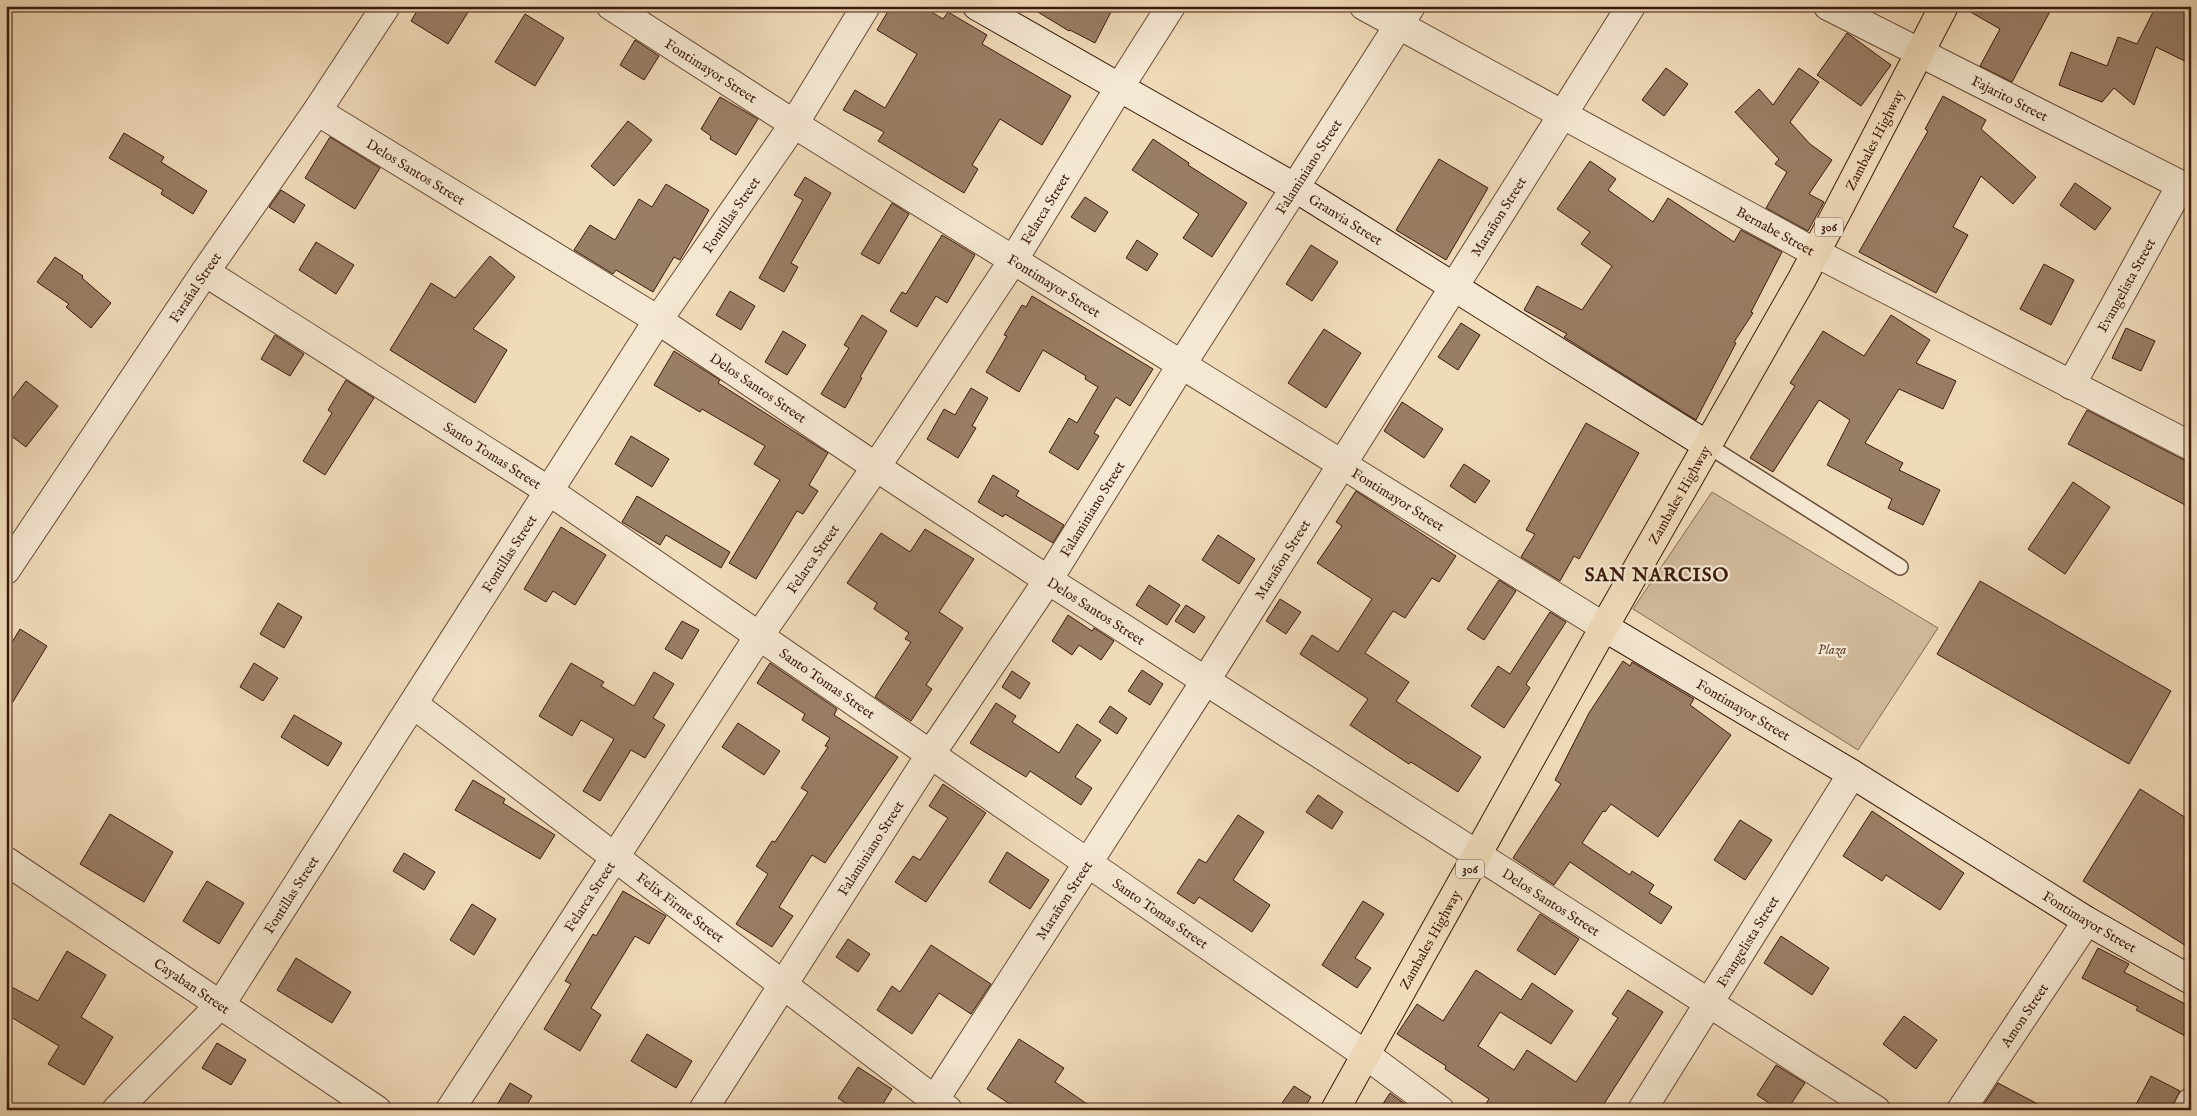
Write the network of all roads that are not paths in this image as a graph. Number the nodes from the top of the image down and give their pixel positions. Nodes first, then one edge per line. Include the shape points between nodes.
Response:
1 (386, 6) edge
2 (611, 6) edge
3 (866, 6) edge
4 (977, 6) edge
5 (1172, 6) edge
6 (1364, 6) edge
7 (1632, 6) edge
8 (1828, 6) edge
9 (1944, 6) edge
10 (1405, 15) edge
11 (1919, 53) junction
12 (1118, 88) junction
13 (317, 111) junction
14 (1562, 115) junction
15 (794, 124) junction
16 (1294, 187) junction
17 (2186, 188) edge
18 (1816, 253) junction
19 (1014, 259) junction
20 (205, 272) junction
21 (1454, 285) junction
22 (658, 320) junction
23 (1182, 364) junction
24 (2071, 385) junction
25 (1707, 445) junction
26 (2191, 446) edge
27 (1342, 465) junction
28 (876, 467) junction
29 (549, 491) junction
30 (1900, 566) dead end
31 (6, 570) edge
32 (1048, 580) junction
33 (1604, 628) junction
34 (760, 636) junction
35 (1206, 680) junction
36 (413, 704) junction
37 (930, 755) junction
38 (1852, 774) junction
39 (1478, 854) junction
40 (615, 857) junction
41 (6, 861) edge
42 (1086, 862) junction
43 (2087, 921) junction
44 (2191, 980) edge
45 (783, 985) junction
46 (1708, 1002) junction
47 (220, 1004) junction
48 (1366, 1055) junction
49 (2191, 1102) edge
50 (937, 1107) edge
51 (116, 1110) edge
52 (377, 1110) edge
53 (450, 1110) edge
54 (703, 1110) edge
55 (1335, 1110) edge
56 (1440, 1110) edge
57 (1642, 1110) edge
58 (1876, 1110) edge
59 (1961, 1110) edge
60 (2187, 1110) edge

1 - 13 street, Farañal Street
2 - 15 street, Fontimayor Street
3 - 15 street, Fontillas Street
4 - 12 street, Granvia Street
5 - 12 street, Felarca Street
6 - 10 street, Bernabe Street
7 - 14 street, Marañon Street
8 - 11 street, Fajarito Street
9 - 11 main road, Zambales Highway / 306
10 - 14 street, Bernabe Street
10 - 16 street, Falaminiano Street
11 - 17 street, Fajarito Street
11 - 18 main road, Zambales Highway / 306
12 - 16 street, Granvia Street
12 - 19 street, Felarca Street
13 - 20 street, Farañal Street
13 - 22 street, Delos Santos Street
14 - 18 street, Bernabe Street
14 - 21 street, Marañon Street
15 - 19 street, Fontimayor Street
15 - 22 street, Fontillas Street
16 - 21 street, Granvia Street
16 - 23 street, Falaminiano Street
17 - 24 street, Evangelista Street
18 - 24 street, Bernabe Street
18 - 25 main road, Zambales Highway / 306
19 - 23 street, Fontimayor Street
19 - 28 street, Felarca Street
20 - 29 street, Santo Tomas Street
20 - 31 street, Farañal Street
21 - 25 street, Granvia Street
21 - 27 street, Marañon Street
22 - 28 street, Delos Santos Street
22 - 29 street, Fontillas Street
23 - 27 street, Fontimayor Street
23 - 32 street, Falaminiano Street
24 - 26 street, Bernabe Street
25 - 30 lane
25 - 33 main road, Zambales Highway / 306
27 - 33 street, Fontimayor Street
27 - 35 street, Marañon Street
28 - 32 street, Delos Santos Street
28 - 34 street, Felarca Street
29 - 34 street, Santo Tomas Street
29 - 36 street, Fontillas Street
32 - 35 street, Delos Santos Street
32 - 37 street, Falaminiano Street
33 - 38 street, Fontimayor Street
33 - 39 main road, Zambales Highway / 306
34 - 37 street, Santo Tomas Street
34 - 40 street, Felarca Street
35 - 39 street, Delos Santos Street
35 - 42 street, Marañon Street
36 - 40 street, Felix Firme Street
36 - 47 street, Fontillas Street
37 - 42 street, Santo Tomas Street
37 - 45 street, Falaminiano Street
38 - 43 street, Fontimayor Street
38 - 46 street, Evangelista Street
39 - 46 street, Delos Santos Street
39 - 48 main road, Zambales Highway / 306
40 - 45 street, Felix Firme Street
40 - 53 street, Felarca Street
41 - 47 street, Cayaban Street
42 - 48 street, Santo Tomas Street
42 - 50 street, Marañon Street
43 - 44 street, Fontimayor Street
43 - 59 street, Amon Street
45 - 50 street, Felix Firme Street
45 - 54 street, Falaminiano Street
46 - 57 street, Evangelista Street
46 - 58 street, Delos Santos Street
47 - 51 street, Fontillas Street
47 - 52 street, Cayaban Street
48 - 55 main road, Zambales Highway / 306
48 - 56 street, Santo Tomas Street
49 - 60 street

